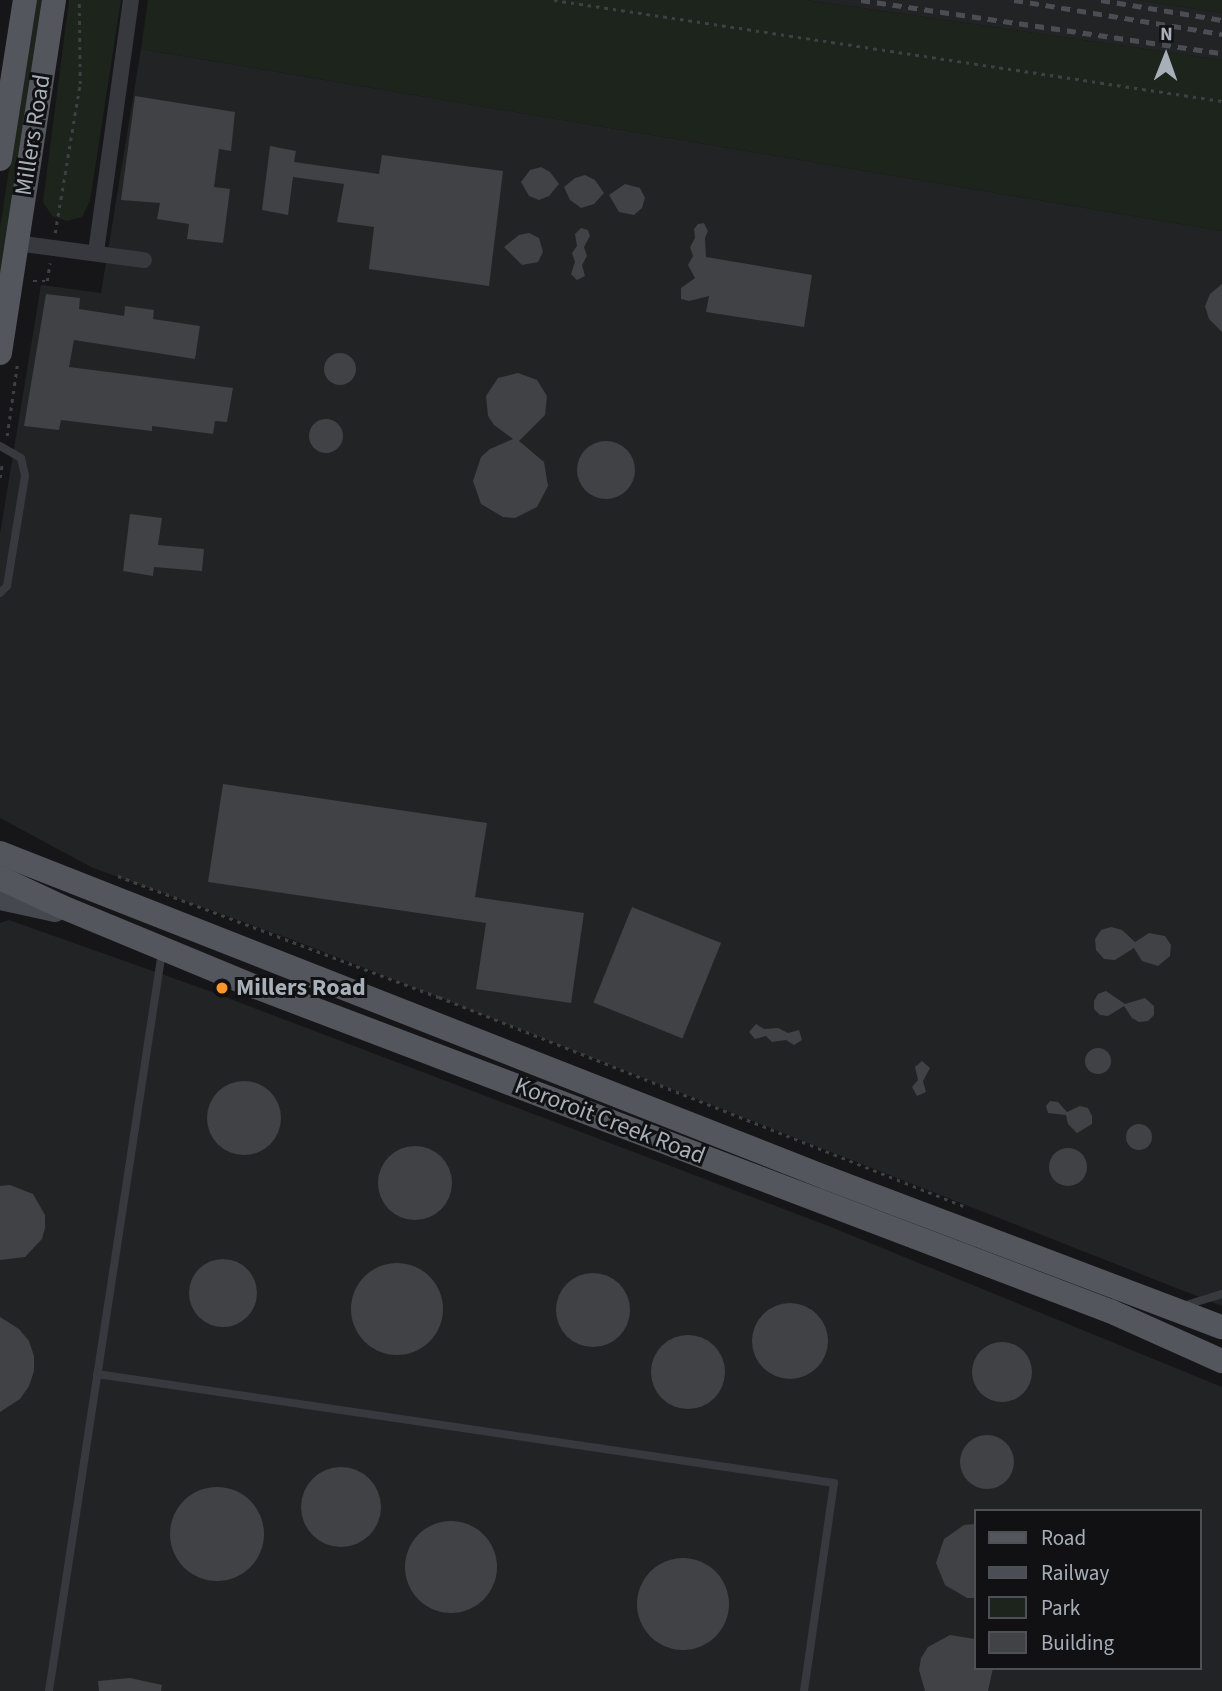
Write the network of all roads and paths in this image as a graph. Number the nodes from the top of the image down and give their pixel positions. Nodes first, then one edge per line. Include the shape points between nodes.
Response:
1 (25, 0) edge
2 (54, 0) edge
3 (79, 0) edge
4 (131, 0) edge
5 (554, 0) edge
6 (1222, 101) edge
7 (4, 117) edge
8 (0, 159) edge
9 (16, 243) junction
10 (52, 247) junction
11 (96, 252) junction
12 (144, 260) dead end
13 (0, 353) edge
14 (0, 446) edge
15 (0, 593) edge
16 (0, 853) edge
17 (110, 873) dead end
18 (0, 878) edge
19 (0, 898) edge
20 (155, 915) junction
21 (89, 917) junction
22 (163, 949) junction
23 (549, 1066) junction
24 (538, 1094) junction
25 (970, 1208) dead end
26 (1222, 1294) edge
27 (1177, 1308) junction
28 (1222, 1327) edge
29 (1222, 1361) edge
30 (97, 1374) junction
31 (49, 1691) edge
32 (804, 1691) edge

1 - 7 main road, Millers Road
2 - 9 main road, Millers Road
3 - 10 path via 80,84
4 - 11 street
5 - 6 path
7 - 8 main road, Millers Road
9 - 10 street
9 - 13 main road, Millers Road
10 - 11 street
11 - 12 street
14 - 15 lane via 21,458 25,476 7,586
16 - 20 main road, Kororoit Creek Road
17 - 25 path via 439,997
18 - 21 main road, Kororoit Creek Road
19 - 21 main road
20 - 22 main road
20 - 23 main road, Kororoit Creek Road
21 - 22 main road, Kororoit Creek Road
22 - 24 main road, Kororoit Creek Road
22 - 30 lane
23 - 24 main road
23 - 27 main road, Kororoit Creek Road via 827,1178
24 - 29 main road, Kororoit Creek Road via 1110,1311
26 - 27 lane
27 - 28 main road, Kororoit Creek Road
30 - 31 lane
30 - 32 lane via 834,1483

